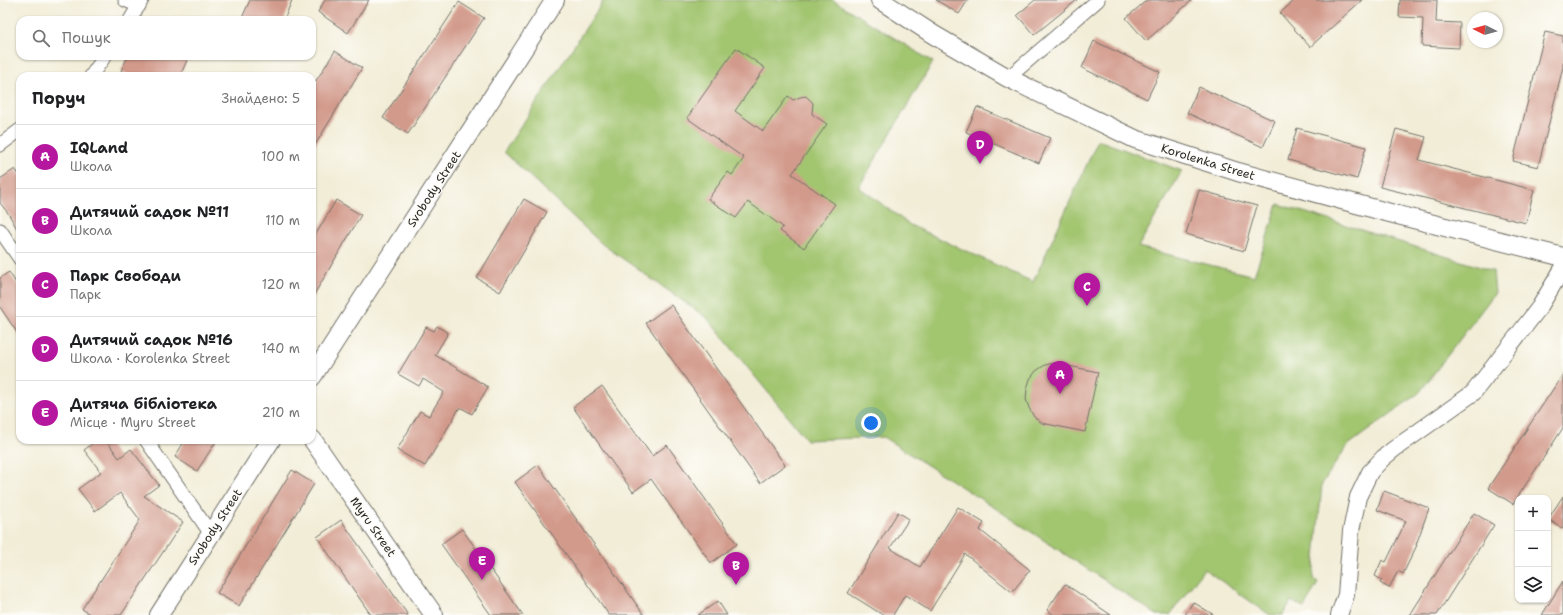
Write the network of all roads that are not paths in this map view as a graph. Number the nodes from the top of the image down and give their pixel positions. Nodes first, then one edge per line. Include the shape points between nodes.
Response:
1 (126, 0) edge
2 (555, 0) edge
3 (880, 0) edge
4 (1098, 0) edge
5 (141, 3) edge
6 (133, 16) edge
7 (102, 60) edge
8 (94, 72) edge
9 (1008, 78) junction
10 (16, 133) edge
11 (0, 145) edge
12 (0, 230) edge
13 (16, 253) edge
14 (1563, 257) edge
15 (1563, 268) edge
16 (316, 371) edge
17 (149, 444) edge
18 (269, 444) edge
19 (315, 444) edge
20 (211, 534) junction
21 (159, 615) edge
22 (434, 615) edge
23 (1339, 615) edge

1 - 5 street
2 - 16 main road, Svobody Street
3 - 9 main road, Korolenka Street
4 - 9 street
5 - 6 street
7 - 8 street
9 - 14 main road, Korolenka Street via 1135,139 1224,168
10 - 11 street
12 - 13 street
15 - 23 street via 1539,308 1473,393 1394,449 1370,472 1358,497 1350,531 1346,595
17 - 20 street
18 - 20 main road, Svobody Street
19 - 22 main road, Myru Street
20 - 21 main road, Svobody Street

